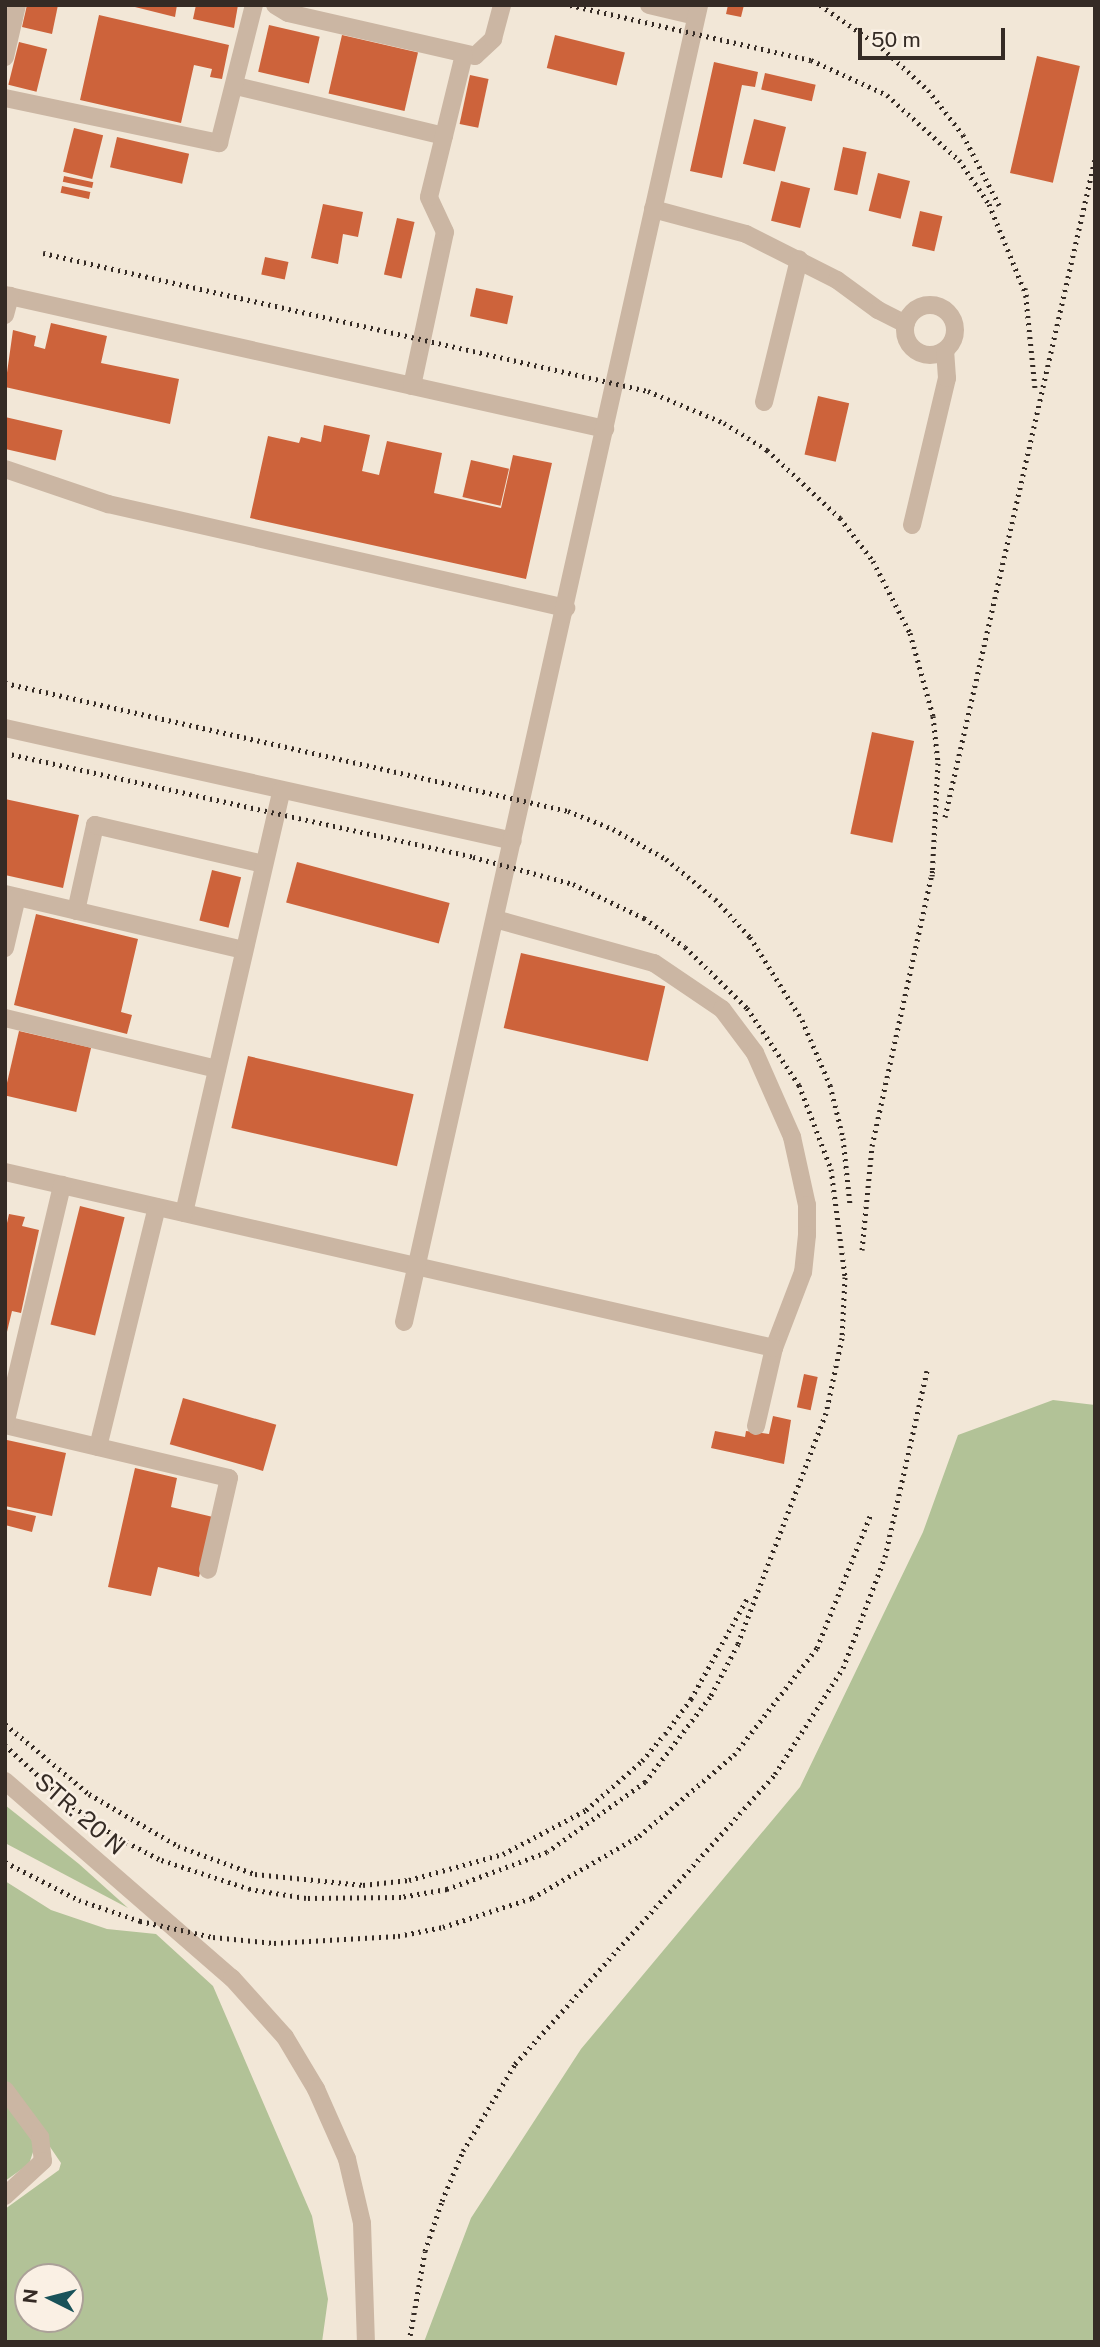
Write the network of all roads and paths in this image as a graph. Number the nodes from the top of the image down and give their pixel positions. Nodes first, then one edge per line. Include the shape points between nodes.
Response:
1 (17, 5) edge
2 (254, 5) edge
3 (275, 5) edge
4 (502, 5) edge
5 (654, 6) edge
6 (698, 11) edge
7 (464, 55) junction
8 (5, 57) edge
9 (236, 86) junction
10 (5, 98) edge
11 (444, 136) junction
12 (653, 209) junction
13 (799, 259) junction
14 (8, 296) edge
15 (5, 315) edge
16 (906, 324) junction
17 (945, 351) junction
18 (411, 386) junction
19 (764, 402) dead end
20 (605, 429) junction
21 (5, 469) edge
22 (912, 525) dead end
23 (566, 608) junction
24 (5, 728) edge
25 (282, 790) junction
26 (513, 841) junction
27 (264, 864) junction
28 (11, 895) edge
29 (76, 911) junction
30 (495, 919) junction
31 (5, 948) edge
32 (244, 950) junction
33 (5, 1018) edge
34 (217, 1069) junction
35 (5, 1172) edge
36 (62, 1185) junction
37 (157, 1207) junction
38 (184, 1213) junction
39 (416, 1266) junction
40 (404, 1322) dead end
41 (774, 1348) junction
42 (5, 1425) edge
43 (757, 1426) dead end
44 (98, 1447) junction
45 (208, 1570) dead end
46 (5, 1781) edge
47 (5, 2090) edge
48 (5, 2196) edge
49 (366, 2342) edge

1 - 8 lane
2 - 9 lane
3 - 7 lane via 288,13
4 - 7 lane via 486,50
5 - 6 lane
6 - 12 lane
7 - 11 lane
9 - 10 lane via 219,143 209,144
9 - 11 lane
11 - 18 lane via 429,197 445,232
12 - 13 lane via 746,234
12 - 20 lane
13 - 16 lane
13 - 19 lane
14 - 15 lane
14 - 18 lane
16 - 17 lane via 908,341 920,352
16 - 17 lane via 921,307 944,309 956,328
17 - 22 lane via 947,378
18 - 20 lane
20 - 23 lane
21 - 23 lane via 108,505
23 - 26 lane
24 - 25 lane
25 - 26 lane
25 - 27 lane
26 - 30 lane
27 - 29 lane via 94,825
27 - 32 lane
28 - 29 lane
28 - 31 lane
29 - 32 lane
30 - 39 lane
30 - 41 lane via 654,963 704,995 741,1028 784,1116 807,1205 803,1272
32 - 34 lane
33 - 34 lane
34 - 38 lane
35 - 36 lane
36 - 37 lane
36 - 42 lane
37 - 38 lane
37 - 44 lane
38 - 39 lane
39 - 40 lane
39 - 41 lane
41 - 43 lane
42 - 44 lane
44 - 45 lane via 229,1478
46 - 49 lane, STR. 20 N via 232,1978 285,2037 316,2089 347,2159 362,2223
47 - 48 lane via 40,2137 43,2161

